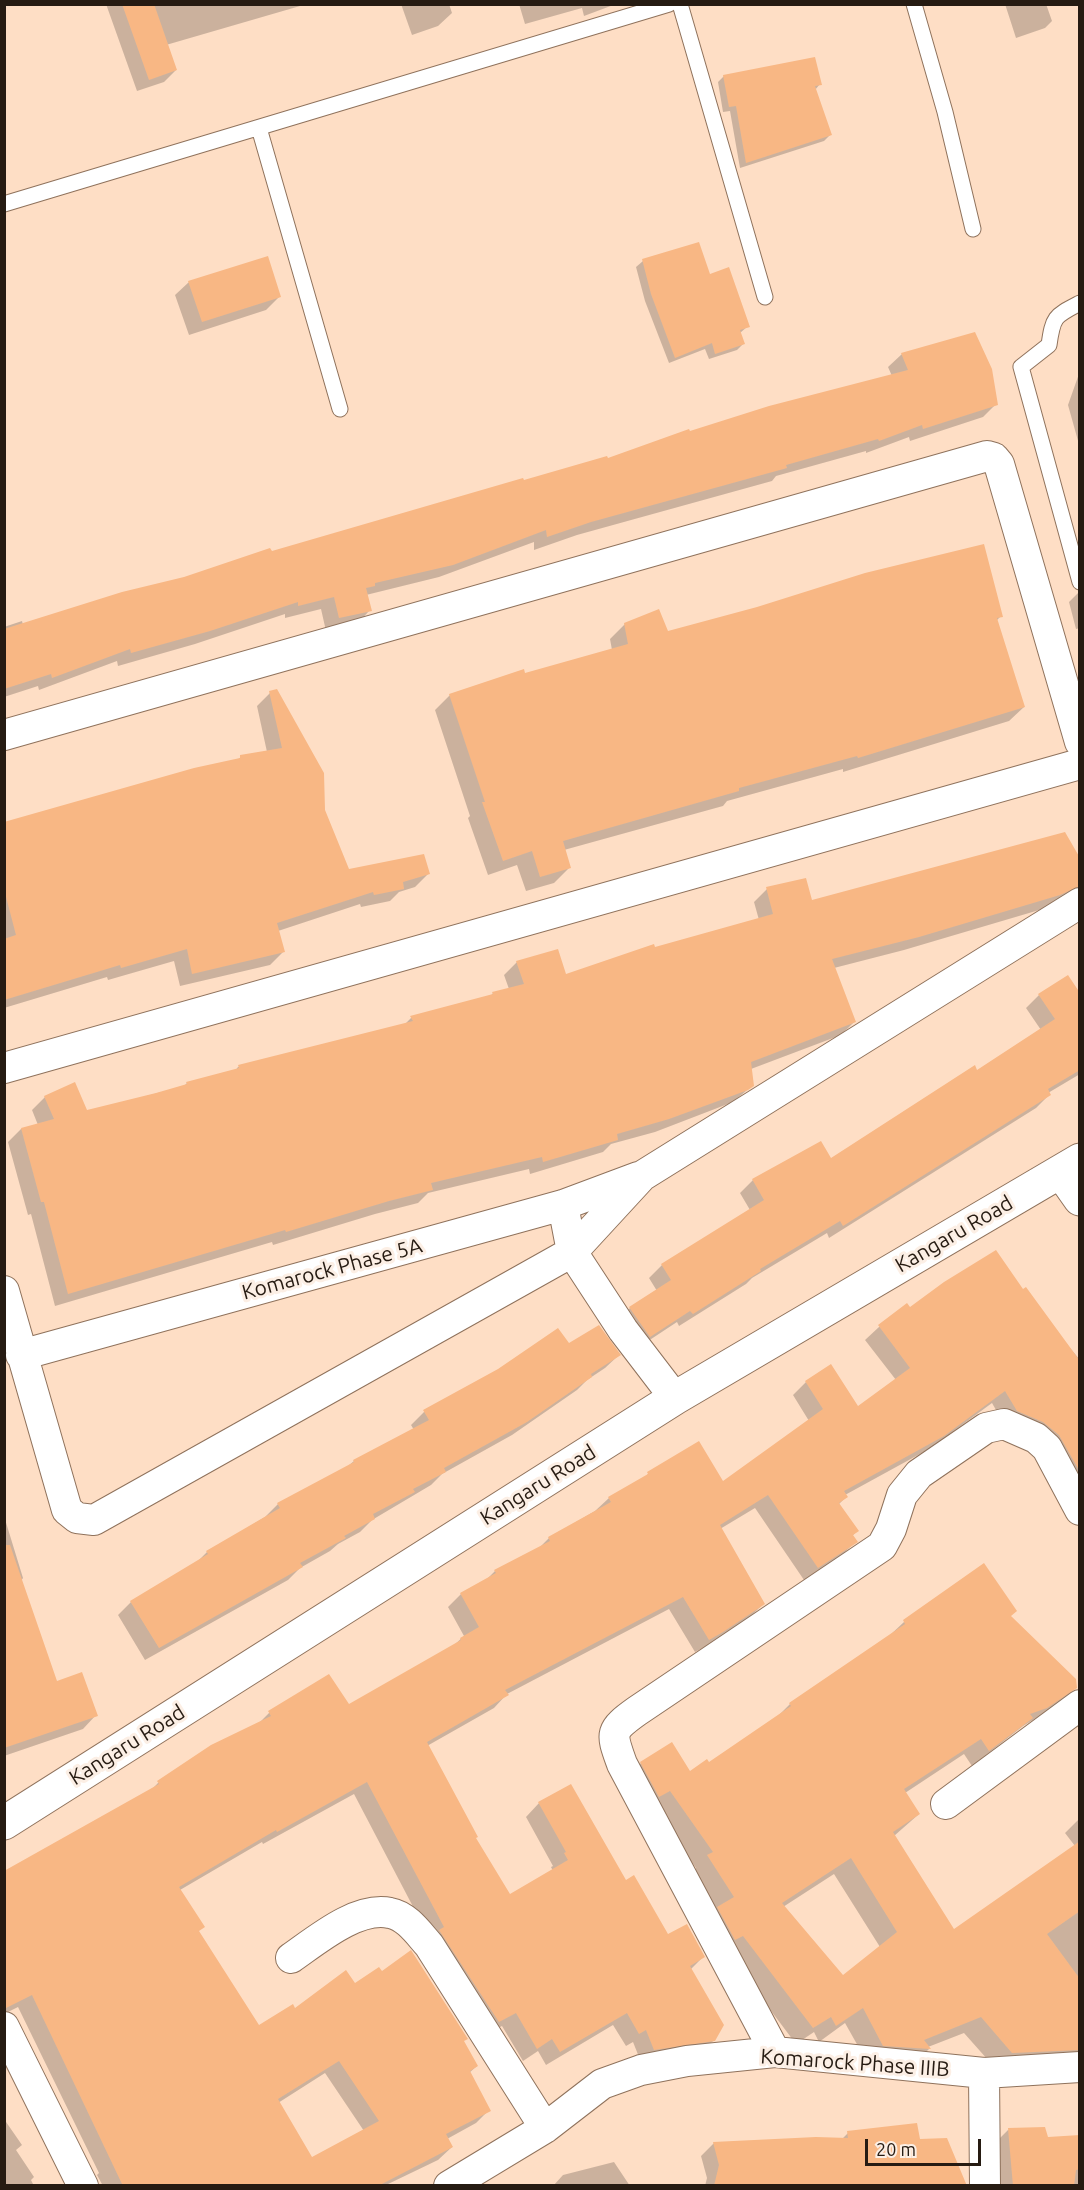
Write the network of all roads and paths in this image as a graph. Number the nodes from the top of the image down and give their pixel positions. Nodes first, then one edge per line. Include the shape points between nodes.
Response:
1 (669, 4) edge
2 (680, 4) edge
3 (914, 4) edge
4 (259, 128) junction
5 (4, 204) edge
6 (973, 230) dead end
7 (765, 297) dead end
8 (1080, 303) edge
9 (340, 410) dead end
10 (1080, 582) edge
11 (4, 735) edge
12 (1080, 742) edge
13 (1080, 764) edge
14 (1080, 903) edge
15 (4, 1068) edge
16 (1070, 1166) edge
17 (642, 1176) junction
18 (1080, 1199) edge
19 (563, 1205) junction
20 (572, 1252) junction
21 (4, 1291) edge
22 (21, 1354) junction
23 (675, 1398) junction
24 (1080, 1510) edge
25 (1080, 1705) edge
26 (946, 1804) dead end
27 (4, 1823) edge
28 (291, 1958) dead end
29 (8, 2042) edge
30 (775, 2052) junction
31 (1080, 2067) edge
32 (984, 2073) junction
33 (546, 2128) junction
34 (83, 2186) edge
35 (449, 2186) edge
36 (984, 2186) edge

1 - 4 lane
2 - 7 lane
3 - 6 lane
4 - 5 lane
4 - 9 lane
8 - 10 lane via 1057,315 1049,345 1021,367
11 - 12 street via 987,456 999,464
13 - 15 street
14 - 17 street
16 - 18 street
16 - 23 street, Kangaru Road
17 - 19 street, Komarock Phase 5A
17 - 20 street
19 - 20 street
19 - 22 street, Komarock Phase 5A
20 - 22 street via 94,1520 77,1518 67,1510
20 - 23 street via 623,1330
21 - 22 street
23 - 27 street, Kangaru Road
24 - 30 street via 1047,1448 1022,1430 1004,1424 986,1428 919,1474 902,1495 882,1546 620,1723 614,1743 622,1764
25 - 26 street
28 - 33 street via 338,1926 371,1913 391,1913 409,1923 429,1945
29 - 34 street
30 - 32 street, Komarock Phase IIIB
30 - 33 street, Komarock Phase IIIB via 641,2070 602,2084
31 - 32 street, Komarock Phase IIIB
32 - 36 street
33 - 35 street, Komarock Phase IIIB

